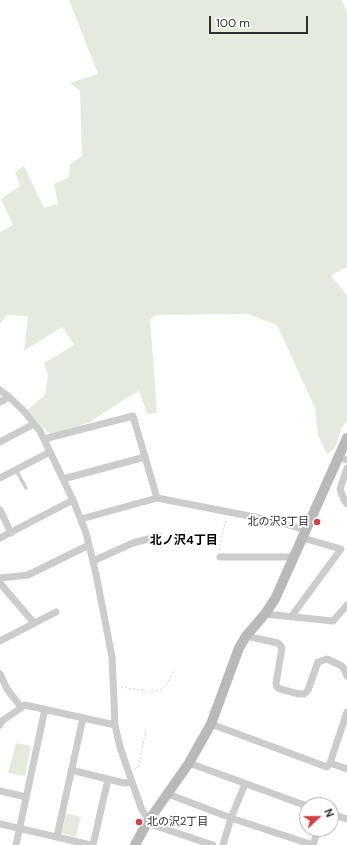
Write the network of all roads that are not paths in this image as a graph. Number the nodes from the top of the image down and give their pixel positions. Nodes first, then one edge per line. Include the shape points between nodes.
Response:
1 (0, 390) edge
2 (9, 397) junction
3 (0, 402) edge
4 (34, 424) junction
5 (347, 438) edge
6 (44, 439) junction
7 (0, 442) edge
8 (50, 452) junction
9 (145, 457) junction
10 (342, 459) edge
11 (347, 468) edge
12 (16, 470) junction
13 (0, 478) edge
14 (63, 479) junction
15 (26, 488) dead end
16 (157, 498) junction
17 (73, 500) junction
18 (347, 504) edge
19 (0, 510) edge
20 (81, 519) junction
21 (12, 532) junction
22 (304, 534) junction
23 (160, 536) dead end
24 (0, 538) edge
25 (89, 545) junction
26 (220, 554) road end
27 (295, 557) junction
28 (93, 561) junction
29 (0, 578) edge
30 (0, 583) edge
31 (347, 605) edge
32 (56, 612) dead end
33 (265, 614) junction
34 (291, 617) junction
35 (34, 623) junction
36 (246, 636) junction
37 (0, 641) edge
38 (0, 674) edge
39 (347, 676) edge
40 (21, 707) junction
41 (45, 709) junction
42 (347, 712) edge
43 (83, 718) junction
44 (211, 724) junction
45 (0, 725) edge
46 (115, 725) junction
47 (189, 763) junction
48 (330, 763) junction
49 (347, 769) edge
50 (71, 770) junction
51 (108, 779) junction
52 (132, 782) junction
53 (245, 784) junction
54 (0, 791) edge
55 (168, 794) junction
56 (26, 797) junction
57 (299, 803) edge
58 (231, 818) junction
59 (148, 821) junction
60 (0, 824) edge
61 (19, 829) junction
62 (57, 836) junction
63 (16, 845) edge
64 (92, 845) edge
65 (135, 845) edge
66 (213, 845) edge
67 (223, 845) edge
68 (313, 845) edge

1 - 2 street
2 - 3 street
2 - 4 street
4 - 6 street
4 - 7 street
5 - 10 street
6 - 8 street
6 - 9 street via 133,416
8 - 12 street
8 - 14 street
9 - 14 street
9 - 16 street
10 - 22 street
11 - 18 street via 340,489
12 - 13 street
12 - 15 lane
14 - 17 street
16 - 20 street
16 - 22 street via 275,521
17 - 20 street
17 - 21 street
19 - 21 street
20 - 25 street
21 - 24 street
22 - 27 street
22 - 34 street via 341,549
23 - 28 street
25 - 28 street
25 - 29 street via 28,575
26 - 27 street
27 - 33 street
28 - 46 street via 112,657
30 - 35 street
31 - 34 street via 333,621
32 - 35 street
33 - 34 street
33 - 36 street
35 - 37 street
36 - 39 street via 278,643 282,648 276,683 280,689 304,694 308,690 318,662 327,659 340,665
36 - 44 street via 238,648
38 - 40 street
40 - 41 street via 25,705
40 - 45 street
41 - 43 street
41 - 56 street
42 - 48 street
43 - 46 street
43 - 50 street
44 - 47 street
44 - 48 street via 327,767
46 - 52 street
47 - 53 street
47 - 55 street
48 - 49 street
50 - 51 street
50 - 62 street
51 - 52 street
51 - 64 street
52 - 59 street
53 - 57 street
53 - 58 street
54 - 56 street
55 - 58 street
55 - 59 street
56 - 61 street
58 - 67 street
58 - 68 street
59 - 65 street
59 - 66 street
60 - 61 street
61 - 62 street
61 - 63 street
62 - 64 street

